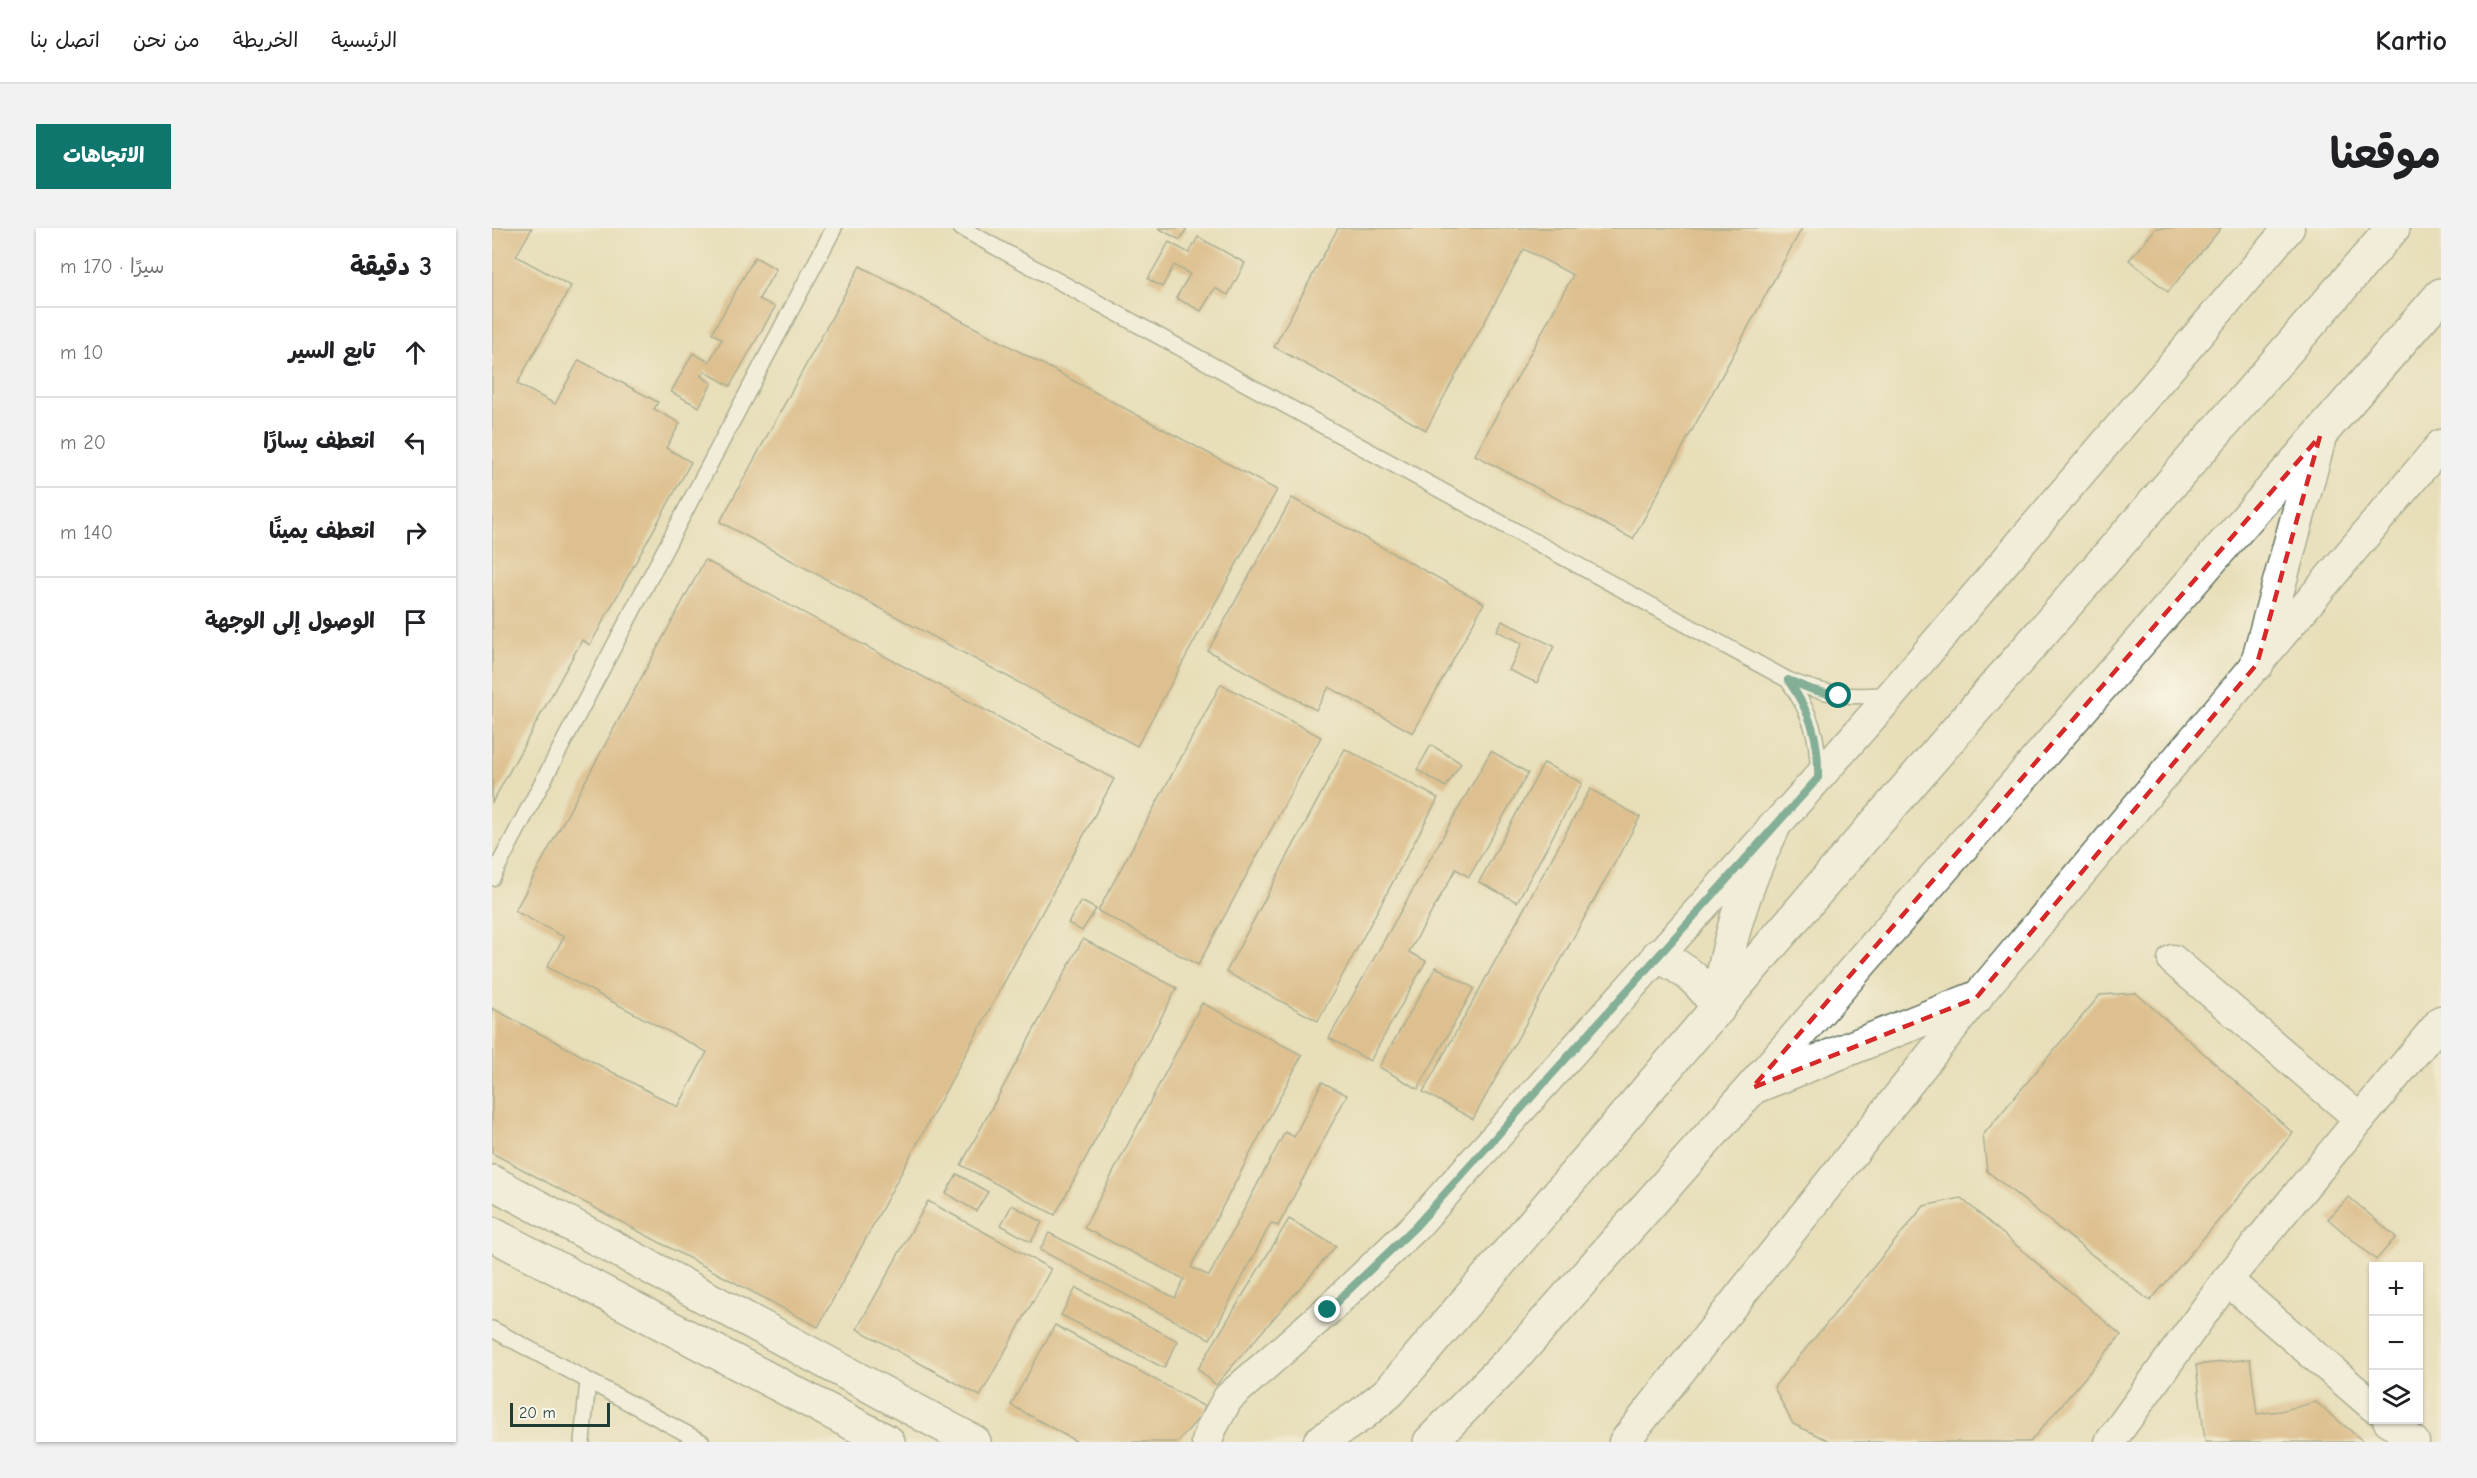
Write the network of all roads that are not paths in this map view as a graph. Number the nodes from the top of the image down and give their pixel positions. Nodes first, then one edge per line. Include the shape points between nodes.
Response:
1 (834, 228) edge
2 (961, 228) edge
3 (2289, 228) edge
4 (2393, 228) edge
5 (2441, 295) edge
6 (2320, 436) junction
7 (2441, 445) edge
8 (2257, 664) junction
9 (1788, 680) junction
10 (1893, 693) junction
11 (1818, 778) junction
12 (1773, 828) junction
13 (492, 878) edge
14 (1658, 956) junction
15 (2173, 960) dead end
16 (1976, 998) junction
17 (1718, 1009) junction
18 (2441, 1021) edge
19 (1752, 1088) junction
20 (2360, 1119) junction
21 (492, 1182) edge
22 (492, 1234) edge
23 (2228, 1280) junction
24 (492, 1329) edge
25 (1517, 1354) junction
26 (588, 1381) junction
27 (2369, 1403) edge
28 (2394, 1424) edge
29 (582, 1442) edge
30 (702, 1442) edge
31 (888, 1442) edge
32 (974, 1442) edge
33 (1207, 1442) edge
34 (1320, 1442) edge
35 (1430, 1442) edge
36 (1463, 1442) edge
37 (1624, 1442) edge
38 (2110, 1442) edge
39 (2414, 1442) edge

1 - 13 lane
2 - 9 lane
3 - 10 street
4 - 17 main road
5 - 6 main road
6 - 8 main road
6 - 19 main road
7 - 8 street
8 - 16 street
9 - 10 lane via 1839,696
9 - 11 lane via 1814,726
10 - 11 street
11 - 12 street
12 - 14 street
12 - 17 main road via 1734,924
14 - 17 main road via 1694,976
14 - 33 street via 1415,1227 1228,1398
15 - 20 street
16 - 19 main road
16 - 37 street
17 - 34 main road via 1389,1392
18 - 20 street
19 - 25 main road
20 - 23 street
21 - 32 main road
22 - 31 main road
23 - 27 street
23 - 38 street
24 - 26 lane
25 - 35 main road
25 - 36 main road via 1499,1398
26 - 29 lane
26 - 30 lane
28 - 39 street

